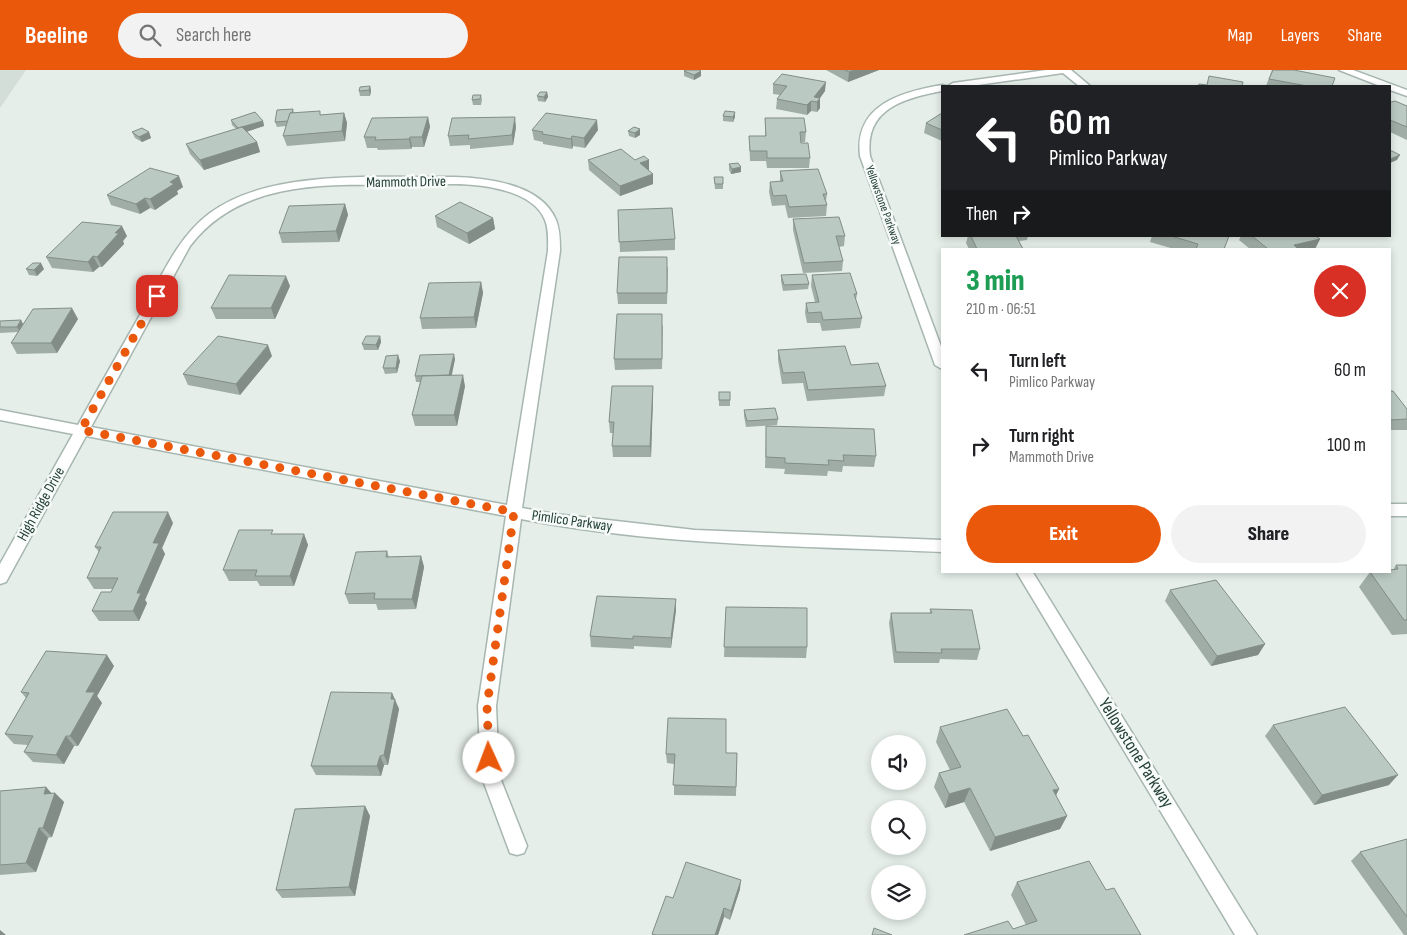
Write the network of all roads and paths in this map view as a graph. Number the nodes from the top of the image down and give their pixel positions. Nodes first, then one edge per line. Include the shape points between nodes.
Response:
1 (1065, 70) edge
2 (1344, 70) edge
3 (961, 85) edge
4 (1084, 85) edge
5 (1385, 85) edge
6 (1391, 87) edge
7 (941, 88) edge
8 (1407, 93) edge
9 (941, 361) edge
10 (0, 415) edge
11 (81, 430) junction
12 (1391, 510) edge
13 (1407, 510) edge
14 (514, 512) junction
15 (941, 546) edge
16 (1025, 573) edge
17 (0, 578) edge
18 (517, 846) dead end
19 (1246, 935) edge

1 - 3 street
1 - 4 street
2 - 5 street
6 - 8 street
7 - 9 street, Yellowstone Parkway via 902,98 869,122 864,135 865,156
10 - 11 street, Pimlico Parkway
11 - 14 street, Pimlico Parkway
11 - 14 street, Mammoth Drive via 185,245 199,226 214,214 260,193 323,183 468,181 496,184 534,201 547,212 554,227 554,250
11 - 17 street, High Ridge Drive
12 - 13 street
14 - 15 street, Pimlico Parkway via 555,520 695,536
14 - 18 street, Mammoth Drive via 487,706 490,775
16 - 19 street, Yellowstone Parkway

